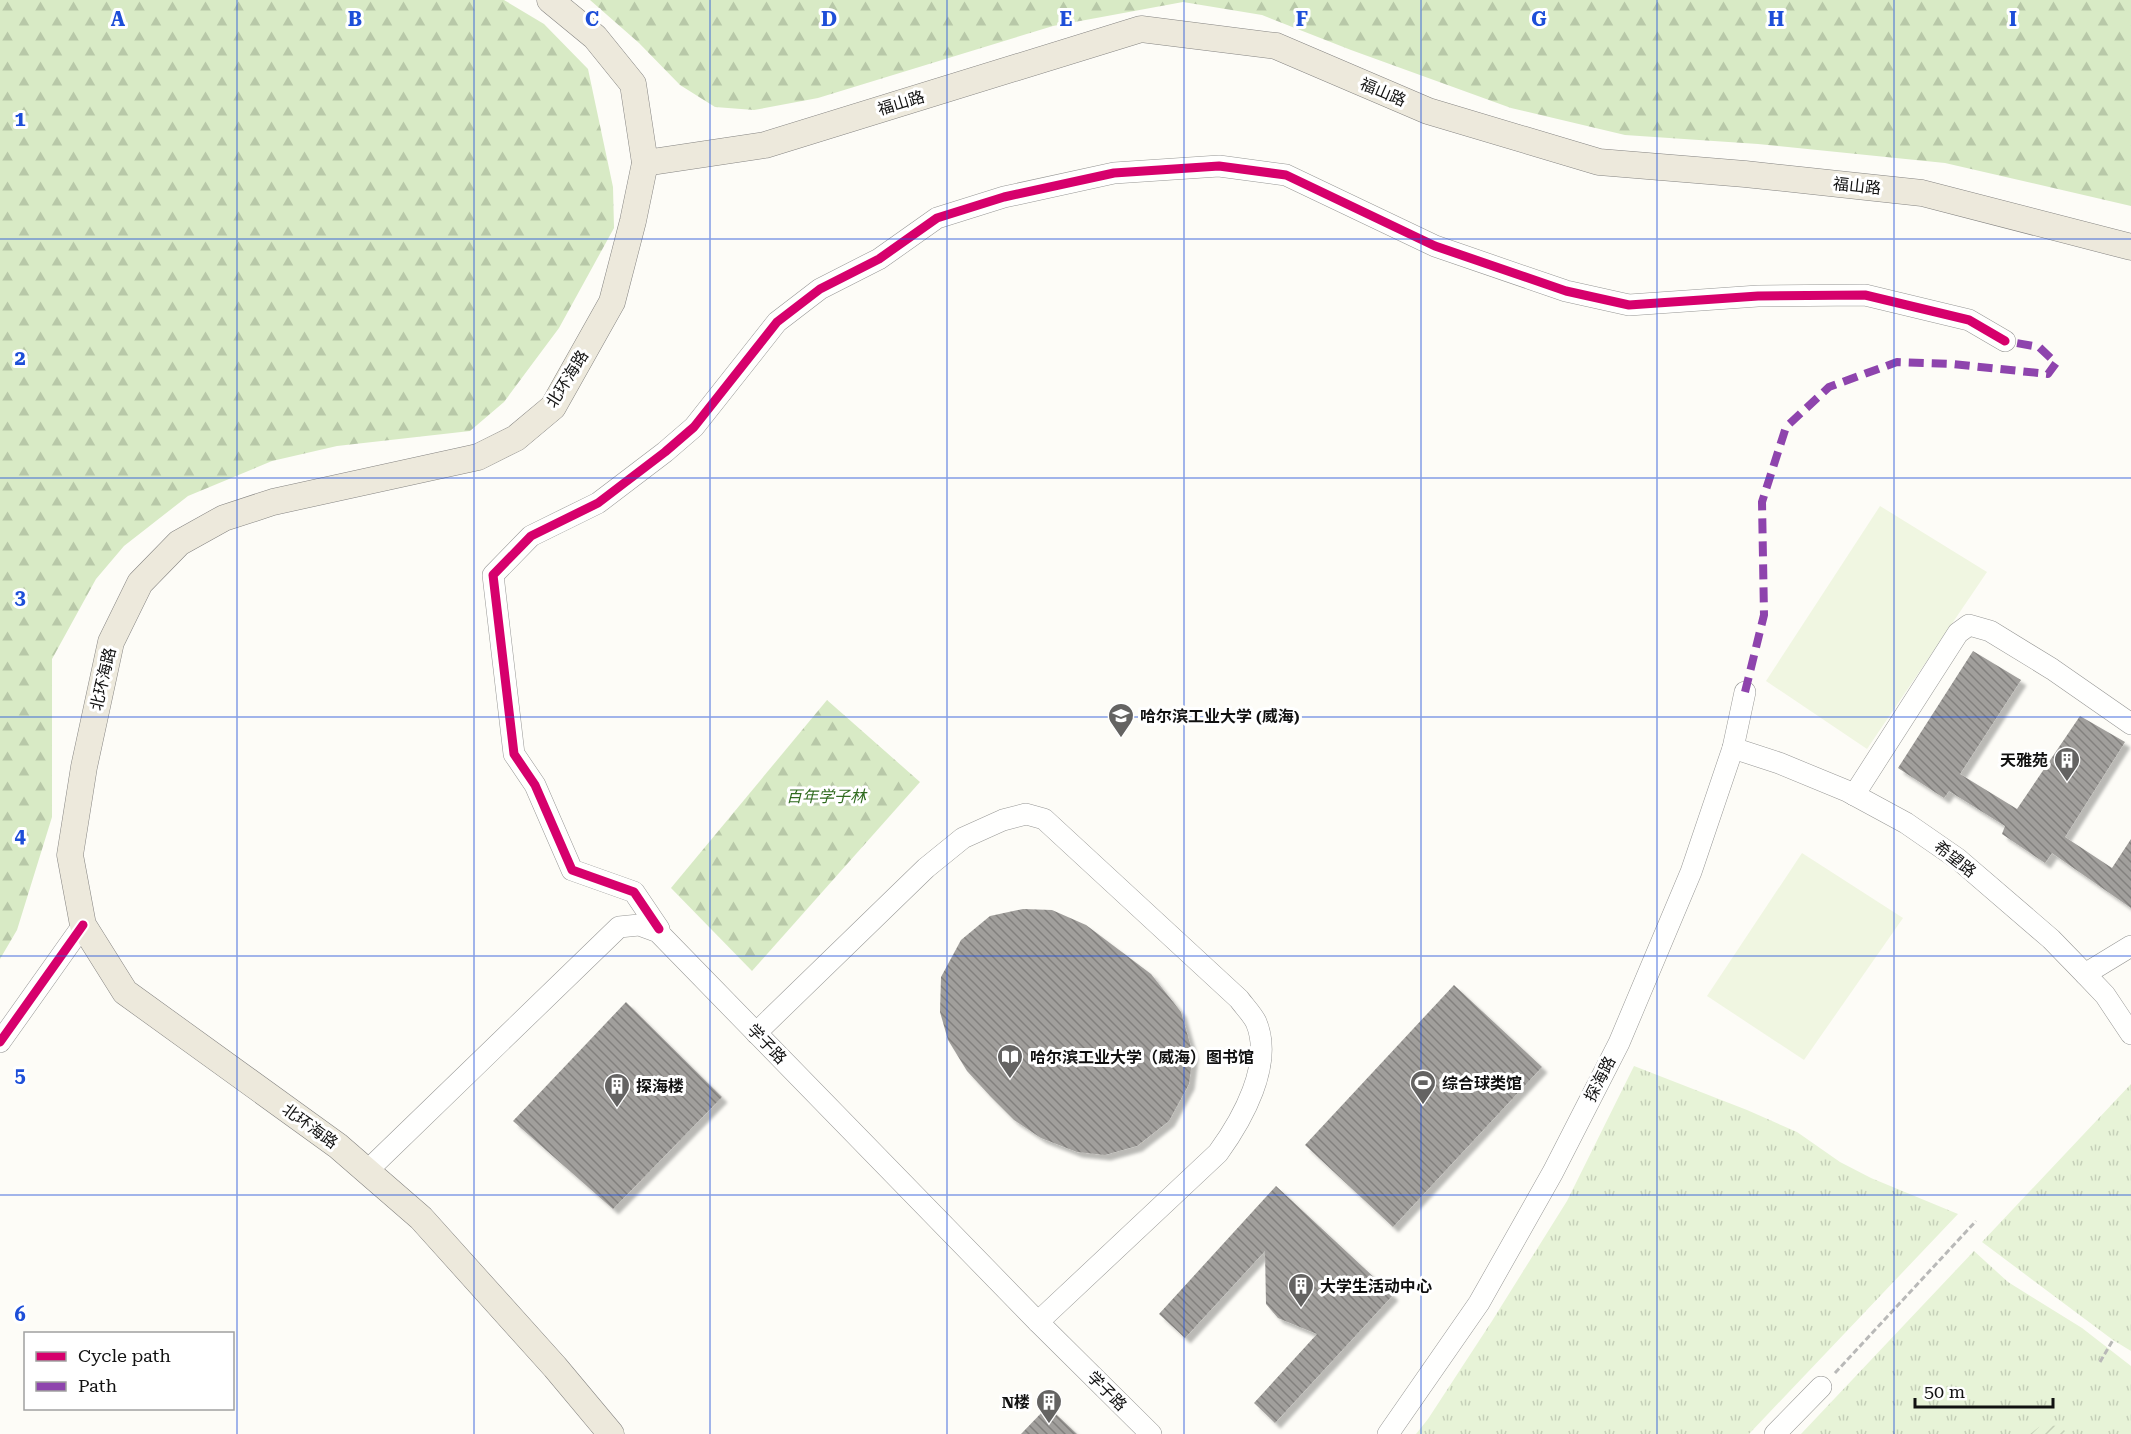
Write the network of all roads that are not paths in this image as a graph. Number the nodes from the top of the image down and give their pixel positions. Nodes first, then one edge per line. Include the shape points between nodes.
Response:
1 (550, 0) edge
2 (645, 163) junction
3 (2131, 247) edge
4 (2005, 341) dead end
5 (1745, 692) dead end
6 (2131, 724) edge
7 (1733, 748) junction
8 (1854, 795) junction
9 (82, 925) junction
10 (659, 929) dead end
11 (2131, 946) edge
12 (2085, 974) junction
13 (756, 1033) junction
14 (2131, 1034) edge
15 (0, 1042) edge
16 (366, 1171) junction
17 (1038, 1322) junction
18 (1821, 1387) road end
19 (611, 1434) edge
20 (1151, 1434) edge
21 (1388, 1434) edge
22 (1775, 1434) edge

1 - 2 main road, 北环海路 via 595,37 633,84
2 - 3 main road, 福山路 via 765,145 1141,29 1276,46 1428,111 1599,162 1922,193
2 - 9 main road, 北环海路 via 612,302 553,407 516,438 478,457 273,502 224,518 179,543 140,583 111,642 84,767 70,855
4 - 10 street via 1969,320 1865,295 1758,296 1629,305 1566,291 1435,246 1286,175 1219,166 1114,173 1004,197 937,218 879,259 820,289 777,322 694,427 598,503 531,536 493,575 514,754 535,785 572,870 634,892
5 - 7 street, 探海路
6 - 8 street via 1990,631 1969,626 1958,633
7 - 8 street, 希望路
7 - 21 street, 探海路 via 1690,872 1599,1083 1479,1304
8 - 12 street, 希望路 via 1906,823 1958,859
9 - 15 street
9 - 16 main road, 北环海路 via 124,992 338,1146
11 - 12 street
12 - 14 street, 希望路 via 2105,995
13 - 16 street, 学子路 via 658,932 639,925 619,927
13 - 17 street, 学子路
13 - 17 street via 926,868 963,838 1026,814 1044,819 1239,999 1255,1021 1261,1041 1252,1095 1237,1128 1218,1153
16 - 19 main road, 北环海路 via 421,1218
17 - 20 street, 学子路
18 - 22 street

